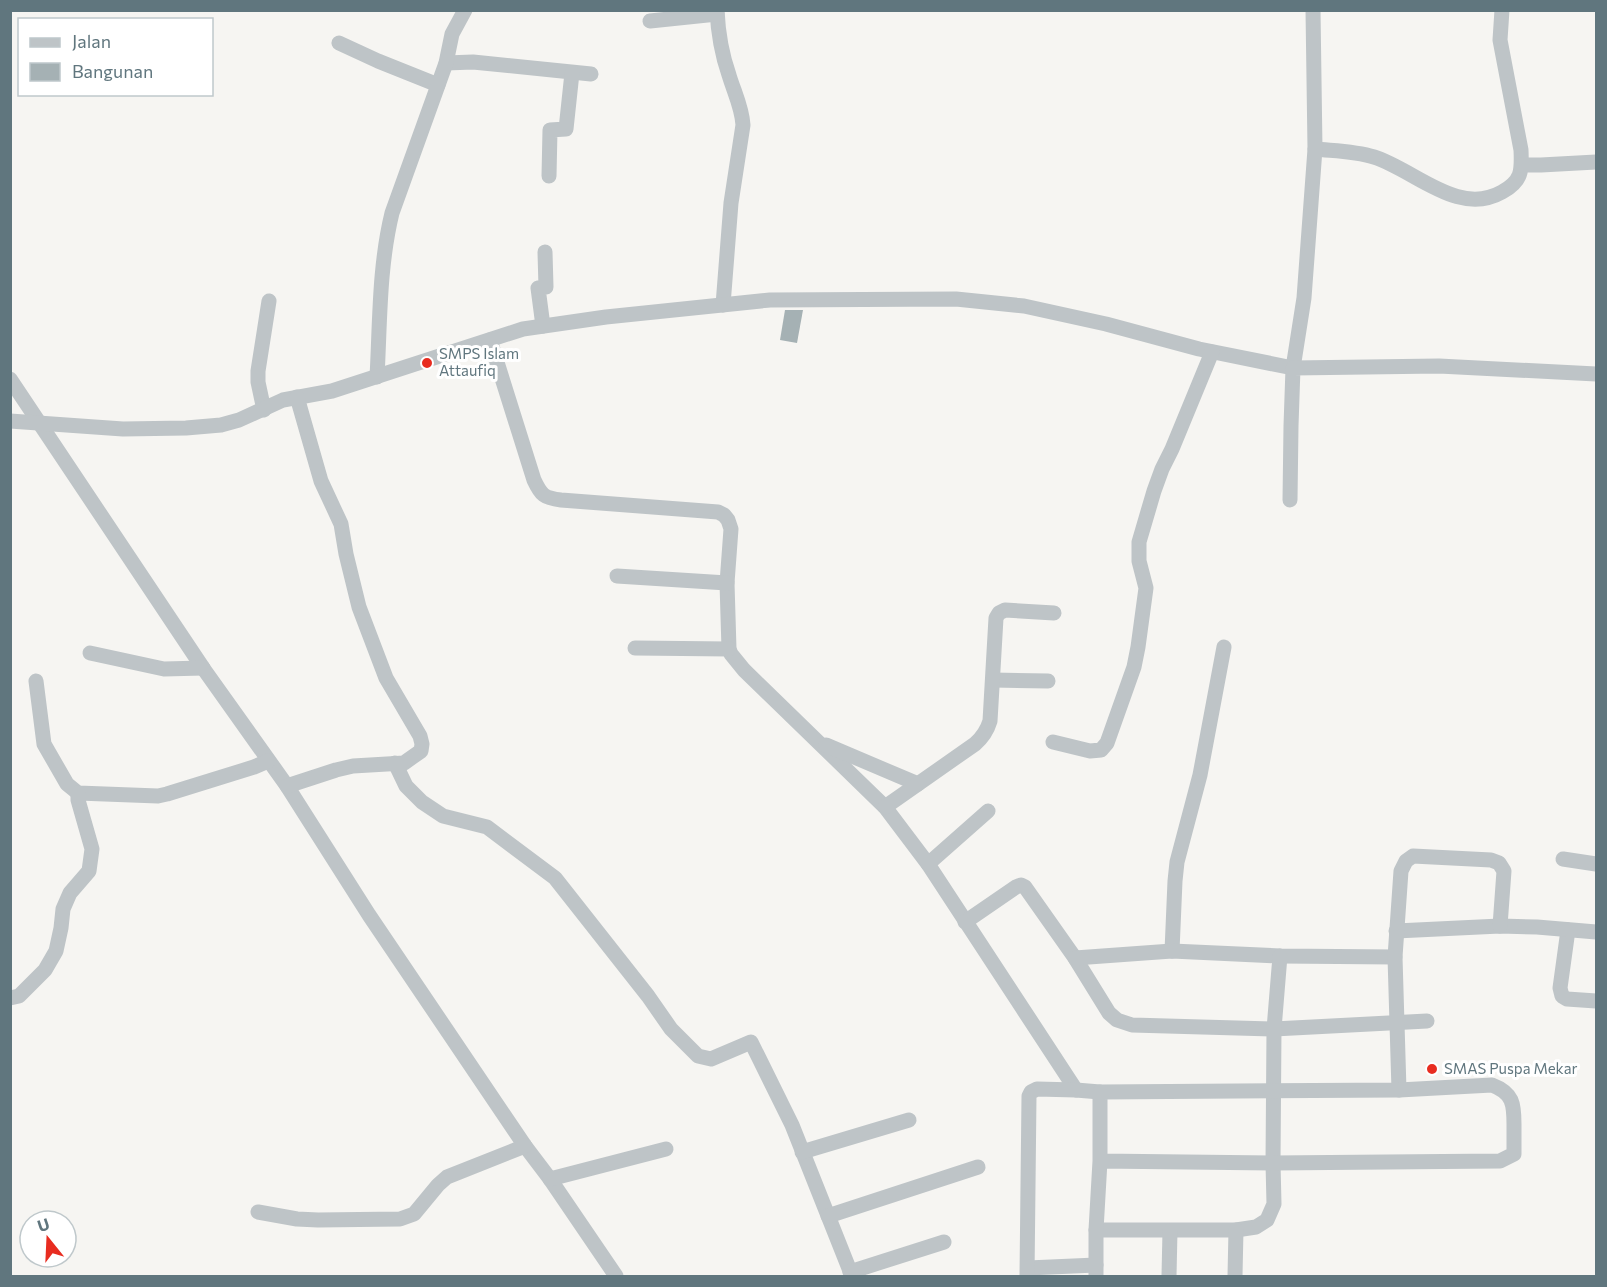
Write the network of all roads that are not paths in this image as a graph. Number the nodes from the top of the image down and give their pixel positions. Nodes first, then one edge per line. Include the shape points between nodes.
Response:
1 (465, 10) edge
2 (1313, 10) edge
3 (1502, 10) edge
4 (717, 12) edge
5 (650, 21) dead end
6 (339, 43) dead end
7 (446, 63) junction
8 (572, 73) junction
9 (591, 74) dead end
10 (438, 85) junction
11 (1315, 149) junction
12 (1596, 162) edge
13 (1522, 165) junction
14 (549, 176) dead end
15 (545, 252) dead end
16 (269, 301) dead end
17 (723, 305) junction
18 (543, 326) junction
19 (490, 340) junction
20 (1212, 352) junction
21 (1293, 368) junction
22 (1596, 374) edge
23 (376, 377) junction
24 (10, 379) edge
25 (297, 397) junction
26 (264, 410) junction
27 (10, 421) edge
28 (41, 424) junction
29 (1290, 500) dead end
30 (617, 576) dead end
31 (727, 583) junction
32 (1054, 613) dead end
33 (1224, 647) dead end
34 (635, 648) dead end
35 (729, 649) junction
36 (90, 653) dead end
37 (203, 668) junction
38 (993, 680) junction
39 (36, 681) dead end
40 (1048, 681) dead end
41 (818, 741) junction
42 (1053, 742) dead end
43 (268, 761) junction
44 (395, 763) junction
45 (918, 784) junction
46 (287, 786) junction
47 (78, 793) junction
48 (885, 807) junction
49 (988, 811) dead end
50 (1563, 860) dead end
51 (928, 864) junction
52 (1596, 864) edge
53 (965, 921) junction
54 (1500, 926) junction
55 (1568, 930) junction
56 (1396, 931) junction
57 (1596, 932) edge
58 (1172, 951) junction
59 (1280, 956) junction
60 (1395, 957) junction
61 (1075, 958) junction
62 (10, 998) edge
63 (1596, 1001) edge
64 (1426, 1021) dead end
65 (1398, 1022) junction
66 (1274, 1029) junction
67 (1076, 1090) junction
68 (1399, 1090) junction
69 (1275, 1091) junction
70 (1100, 1092) junction
71 (909, 1120) dead end
72 (525, 1146) junction
73 (666, 1149) dead end
74 (802, 1152) junction
75 (1100, 1161) junction
76 (1273, 1163) junction
77 (978, 1167) dead end
78 (550, 1179) junction
79 (258, 1212) dead end
80 (828, 1216) junction
81 (1096, 1230) junction
82 (1236, 1230) junction
83 (1170, 1231) junction
84 (944, 1242) dead end
85 (1096, 1271) edge
86 (1028, 1272) edge
87 (851, 1274) edge
88 (616, 1276) edge
89 (1168, 1276) edge
90 (1235, 1276) edge

1 - 7 street via 452,34
2 - 11 street
3 - 13 street via 1500,40
4 - 5 street
4 - 17 street via 743,125 731,203
6 - 10 street
7 - 8 street via 473,62
7 - 10 street
8 - 9 street
8 - 14 street via 566,129 550,130
10 - 23 street via 388,228
11 - 13 street via 1376,158 1452,196 1472,200 1504,191 1517,181
11 - 21 street via 1304,298
12 - 13 street
15 - 18 street via 546,287 538,288
16 - 26 street via 258,371
17 - 18 street
17 - 20 street via 770,300 956,299 1024,306
18 - 19 street
19 - 23 street
19 - 31 street via 534,480 543,495 550,499 718,512 728,520 731,529
20 - 21 street
20 - 42 street via 1162,469 1139,542 1146,588 1138,647 1107,742 1101,750 1090,751
21 - 22 street via 1439,366
21 - 29 street
23 - 25 street
24 - 28 street
25 - 26 street
25 - 44 street via 321,481 341,524 359,607 386,678 420,736 421,751 404,763
26 - 28 street via 239,420 186,428
27 - 28 street
28 - 37 street
30 - 31 street
31 - 35 street
32 - 38 street via 999,613
33 - 58 street via 1200,775 1177,862
34 - 35 street
35 - 41 street via 744,670
36 - 37 street via 164,669
37 - 43 street
38 - 40 street
38 - 45 street via 990,721 982,738
39 - 47 street via 44,744 67,784
41 - 45 street
41 - 48 street
43 - 46 street
43 - 47 street via 167,794
44 - 46 street via 353,766
44 - 74 street via 406,786 422,802 443,816 487,827 555,878 671,1029 698,1056 711,1059 751,1042
45 - 48 street
46 - 72 street
47 - 62 street via 92,849 88,872 70,893 63,909 56,951 45,970 19,996
48 - 51 street
49 - 51 street
50 - 52 street
51 - 53 street
53 - 61 street via 1021,885
53 - 67 street
54 - 55 street
54 - 56 street
54 - 56 street via 1504,871 1499,863 1413,856 1401,871
55 - 57 street
55 - 63 street via 1562,996
56 - 60 street
58 - 59 street
58 - 61 street
59 - 60 street
59 - 66 street
60 - 65 street
61 - 66 street via 1117,1020 1132,1025
64 - 65 street
65 - 66 street
65 - 68 street
66 - 69 street
67 - 70 street
67 - 86 street via 1037,1089 1029,1096
68 - 69 street
68 - 76 street via 1491,1085 1502,1089 1514,1108 1514,1154 1500,1161
69 - 70 street
69 - 76 street
70 - 75 street
71 - 74 street
72 - 78 street
72 - 79 street via 447,1178 414,1214 400,1219 297,1219
73 - 78 street
74 - 80 street
75 - 76 street
75 - 81 street
76 - 82 street via 1274,1204 1267,1220 1256,1227
77 - 80 street
78 - 88 street
80 - 87 street
81 - 83 street
81 - 85 street
82 - 83 street
82 - 90 street
83 - 89 street
84 - 87 street
85 - 86 street

